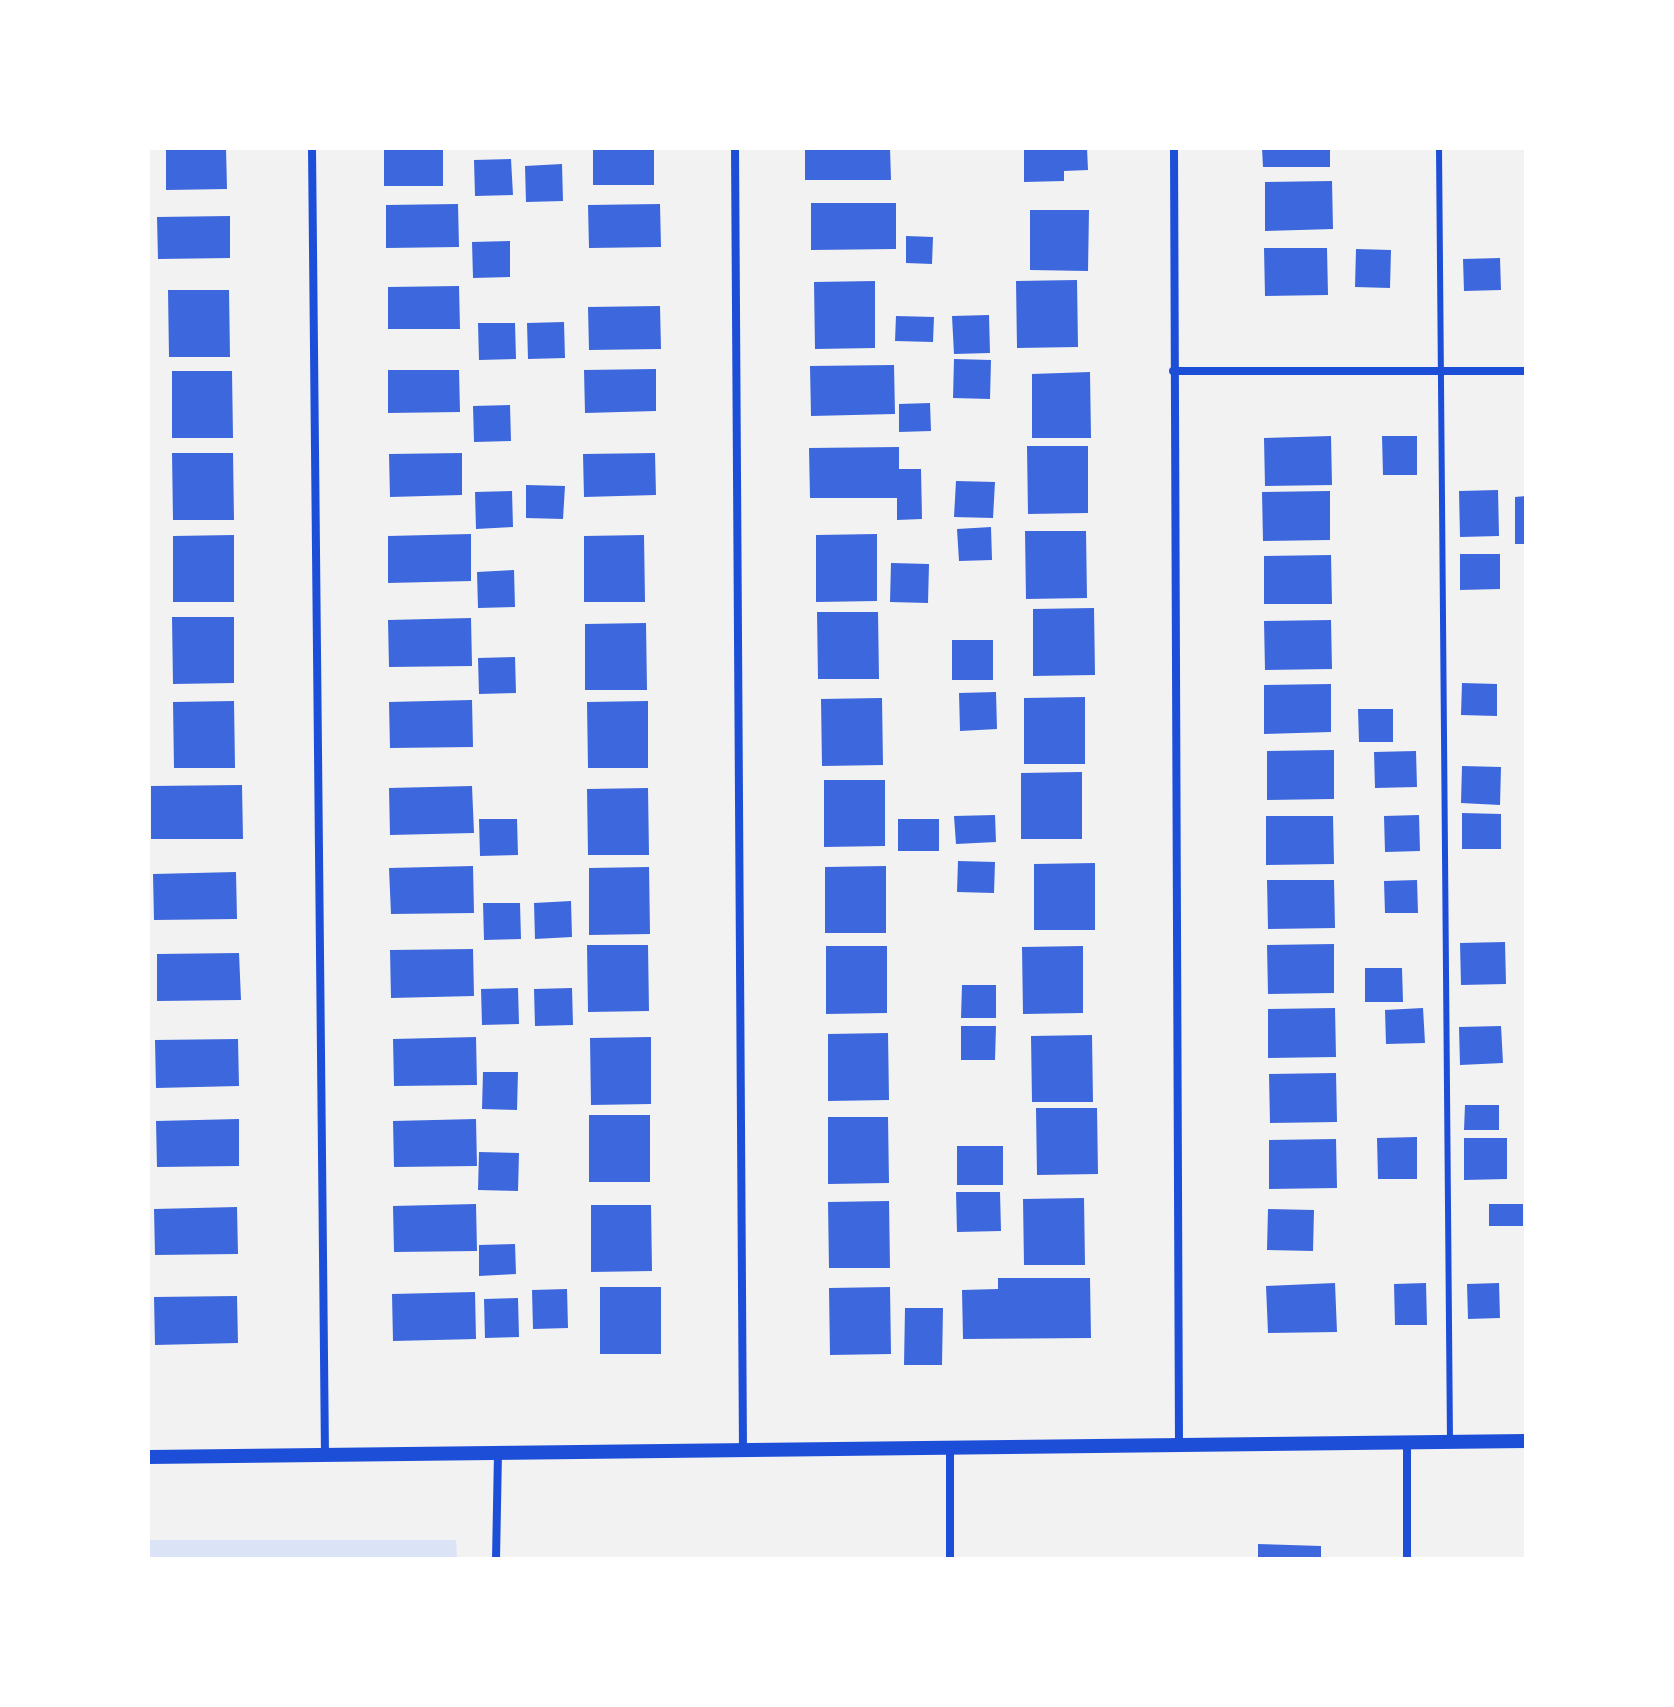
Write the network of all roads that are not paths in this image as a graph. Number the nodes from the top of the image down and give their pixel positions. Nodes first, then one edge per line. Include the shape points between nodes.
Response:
1 (312, 148) edge
2 (735, 148) edge
3 (1174, 148) edge
4 (1439, 148) edge
5 (1173, 371) junction
6 (1440, 371) junction
7 (1526, 371) edge
8 (1526, 1441) edge
9 (1407, 1442) junction
10 (1450, 1442) junction
11 (1179, 1447) junction
12 (950, 1448) junction
13 (743, 1449) junction
14 (498, 1453) junction
15 (325, 1455) junction
16 (148, 1457) edge
17 (496, 1559) edge
18 (950, 1559) edge
19 (1407, 1559) edge

1 - 15 street
2 - 13 street
3 - 5 street
4 - 6 lane
5 - 6 street
5 - 11 street
6 - 7 street
6 - 10 lane
8 - 10 street
9 - 10 street
9 - 11 street
9 - 19 street
11 - 12 street
12 - 13 street
12 - 18 street
13 - 14 street
14 - 15 street
14 - 17 street
15 - 16 street

